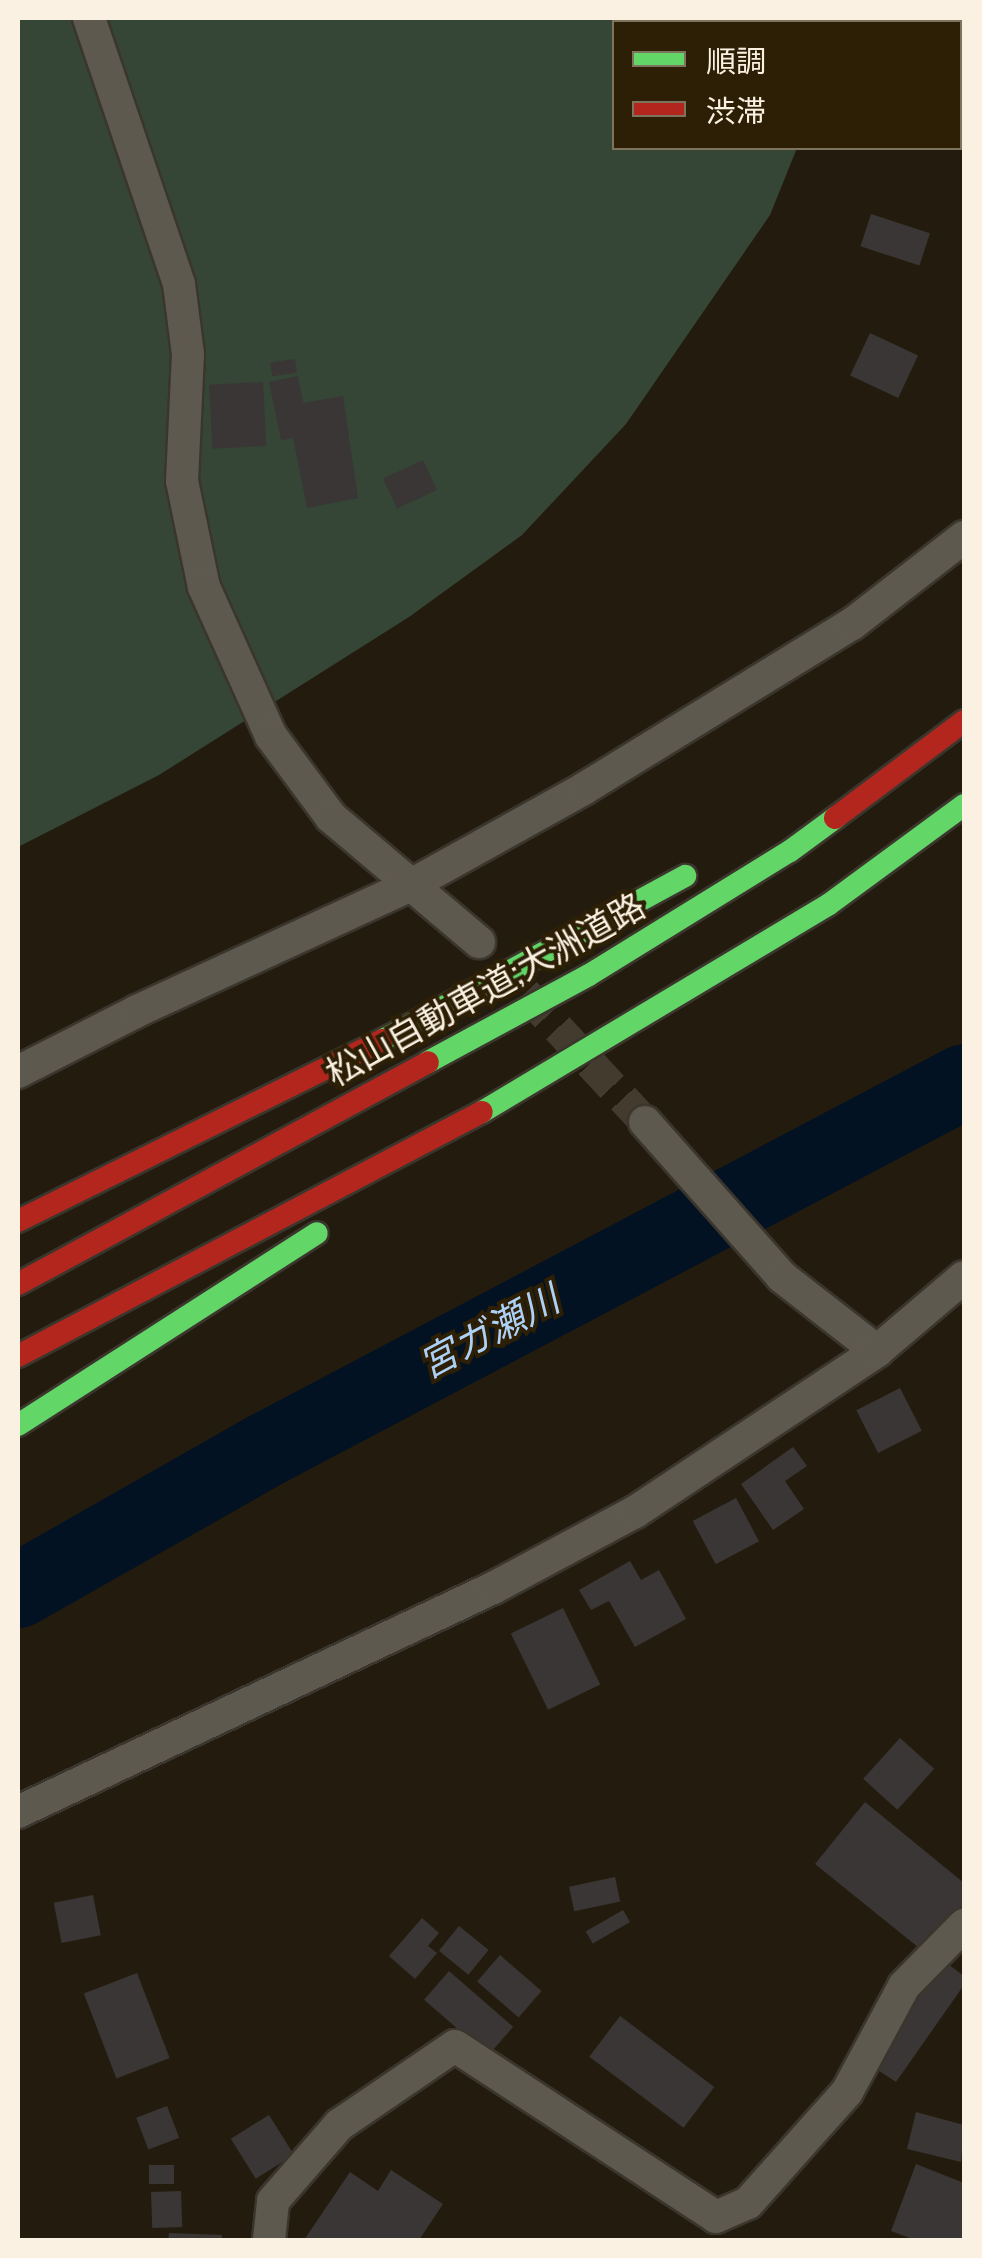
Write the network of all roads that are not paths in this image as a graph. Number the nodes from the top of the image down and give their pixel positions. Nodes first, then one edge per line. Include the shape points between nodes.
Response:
1 (90, 18) edge
2 (964, 537) edge
3 (960, 725) edge
4 (964, 805) edge
5 (796, 815) dead end
6 (709, 863) dead end
7 (411, 885) junction
8 (828, 904) junction
9 (479, 942) dead end
10 (18, 1072) edge
11 (644, 1122) tunnel mouth
12 (424, 1169) dead end
13 (341, 1218) dead end
14 (18, 1221) edge
15 (964, 1277) edge
16 (18, 1284) edge
17 (876, 1351) junction
18 (18, 1356) edge
19 (18, 1424) edge
20 (18, 1812) edge
21 (964, 1925) edge
22 (269, 2240) edge

1 - 7 street via 179,284 188,354 182,481 204,586 271,736 331,818
2 - 7 street via 852,624 586,788
3 - 5 highway
3 - 16 highway, 松山自動車道;大洲道路 via 790,852 590,975
4 - 8 highway
6 - 14 highway via 393,1035
7 - 9 street
7 - 10 street
8 - 12 highway via 639,1041
8 - 18 highway via 484,1110
11 - 17 street via 782,1277
13 - 19 highway
15 - 17 street
17 - 20 street via 634,1512 493,1588
21 - 22 street via 904,1986 846,2092 748,2203 716,2217 455,2046 339,2125 273,2201

